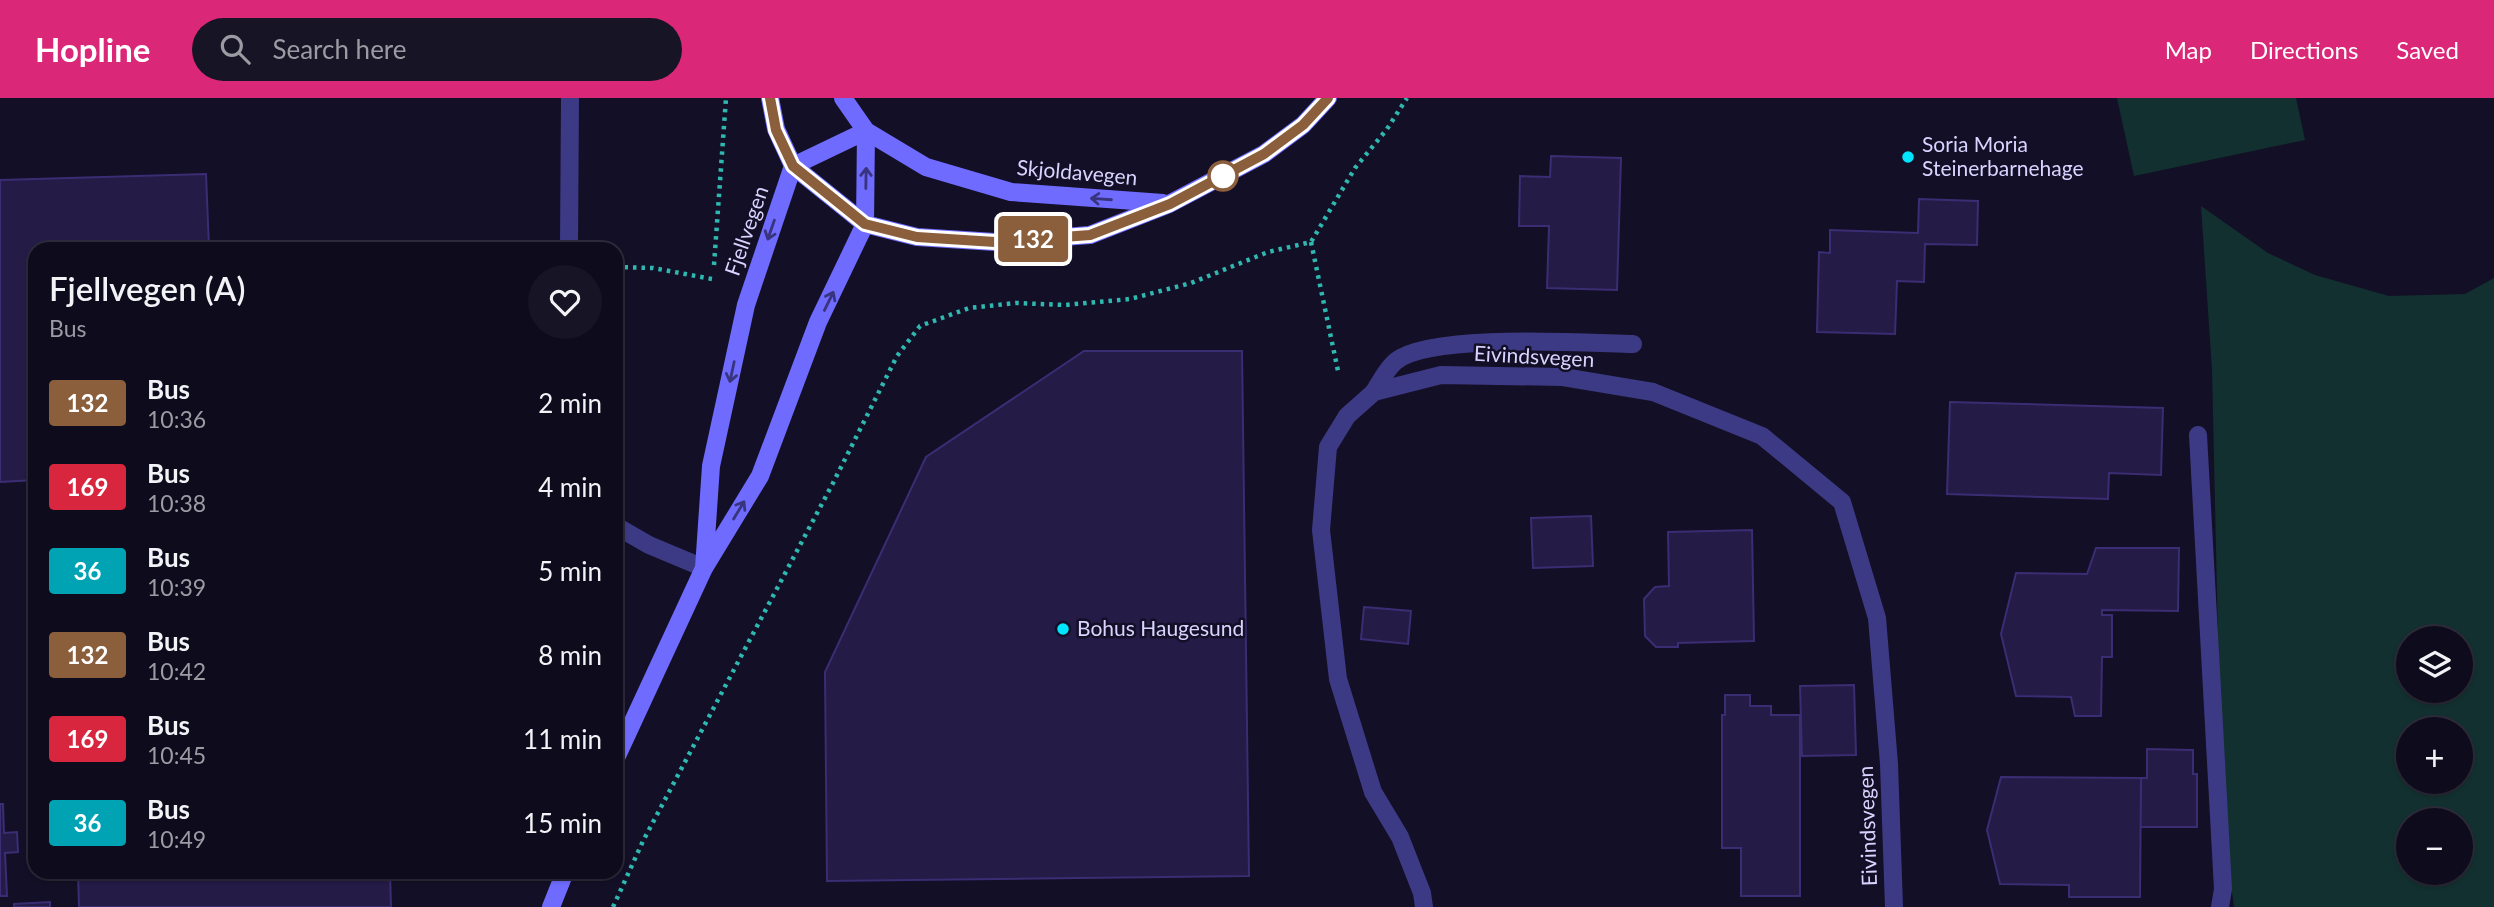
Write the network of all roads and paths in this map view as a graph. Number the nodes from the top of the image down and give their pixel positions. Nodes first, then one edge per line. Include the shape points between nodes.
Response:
1 (570, 98) edge
2 (726, 98) edge
3 (770, 98) edge
4 (843, 98) edge
5 (1328, 98) edge
6 (1406, 98) edge
7 (866, 131) junction
8 (793, 166) junction
9 (1170, 204) junction
10 (865, 224) junction
11 (569, 242) edge
12 (1311, 242) junction
13 (623, 267) edge
14 (713, 280) junction
15 (712, 288) dead end
16 (1633, 344) dead end
17 (1374, 392) junction
18 (1347, 416) junction
19 (2198, 435) dead end
20 (623, 530) edge
21 (704, 568) junction
22 (623, 743) edge
23 (562, 879) edge
24 (551, 907) edge
25 (613, 907) edge
26 (1424, 907) edge
27 (1894, 907) edge
28 (2220, 907) edge

1 - 11 street
2 - 14 path
3 - 8 main road, Skjoldavegen via 776,130
4 - 7 main road, Skjoldavegen
5 - 9 main road, Skjoldavegen via 1303,125 1264,154
6 - 12 path
7 - 8 main road
9 -> 7 main road, Skjoldavegen via 1010,192 926,166
10 -> 7 main road, Fjellvegen
8 - 10 main road, Skjoldavegen
8 -> 21 main road, Fjellvegen via 746,305 711,466
9 - 10 main road, Skjoldavegen via 1090,235 1008,241 917,237
21 -> 10 main road, Fjellvegen via 760,477 818,323
12 - 18 path
12 - 25 path via 1130,299 969,308 920,326 897,356 643,841
13 - 14 path
14 - 15 path
16 - 17 street via 1530,341 1432,346 1396,360
17 - 18 street, Eivindsvegen
17 - 27 street, Eivindsvegen via 1441,375 1563,377 1653,392 1762,436 1842,502 1877,618
18 - 26 street, Eivindsvegen via 1328,447 1321,530 1338,679 1373,792 1400,837
19 - 28 street via 2223,889
20 - 21 street
21 - 22 main road, Fjellvegen
23 - 24 main road

